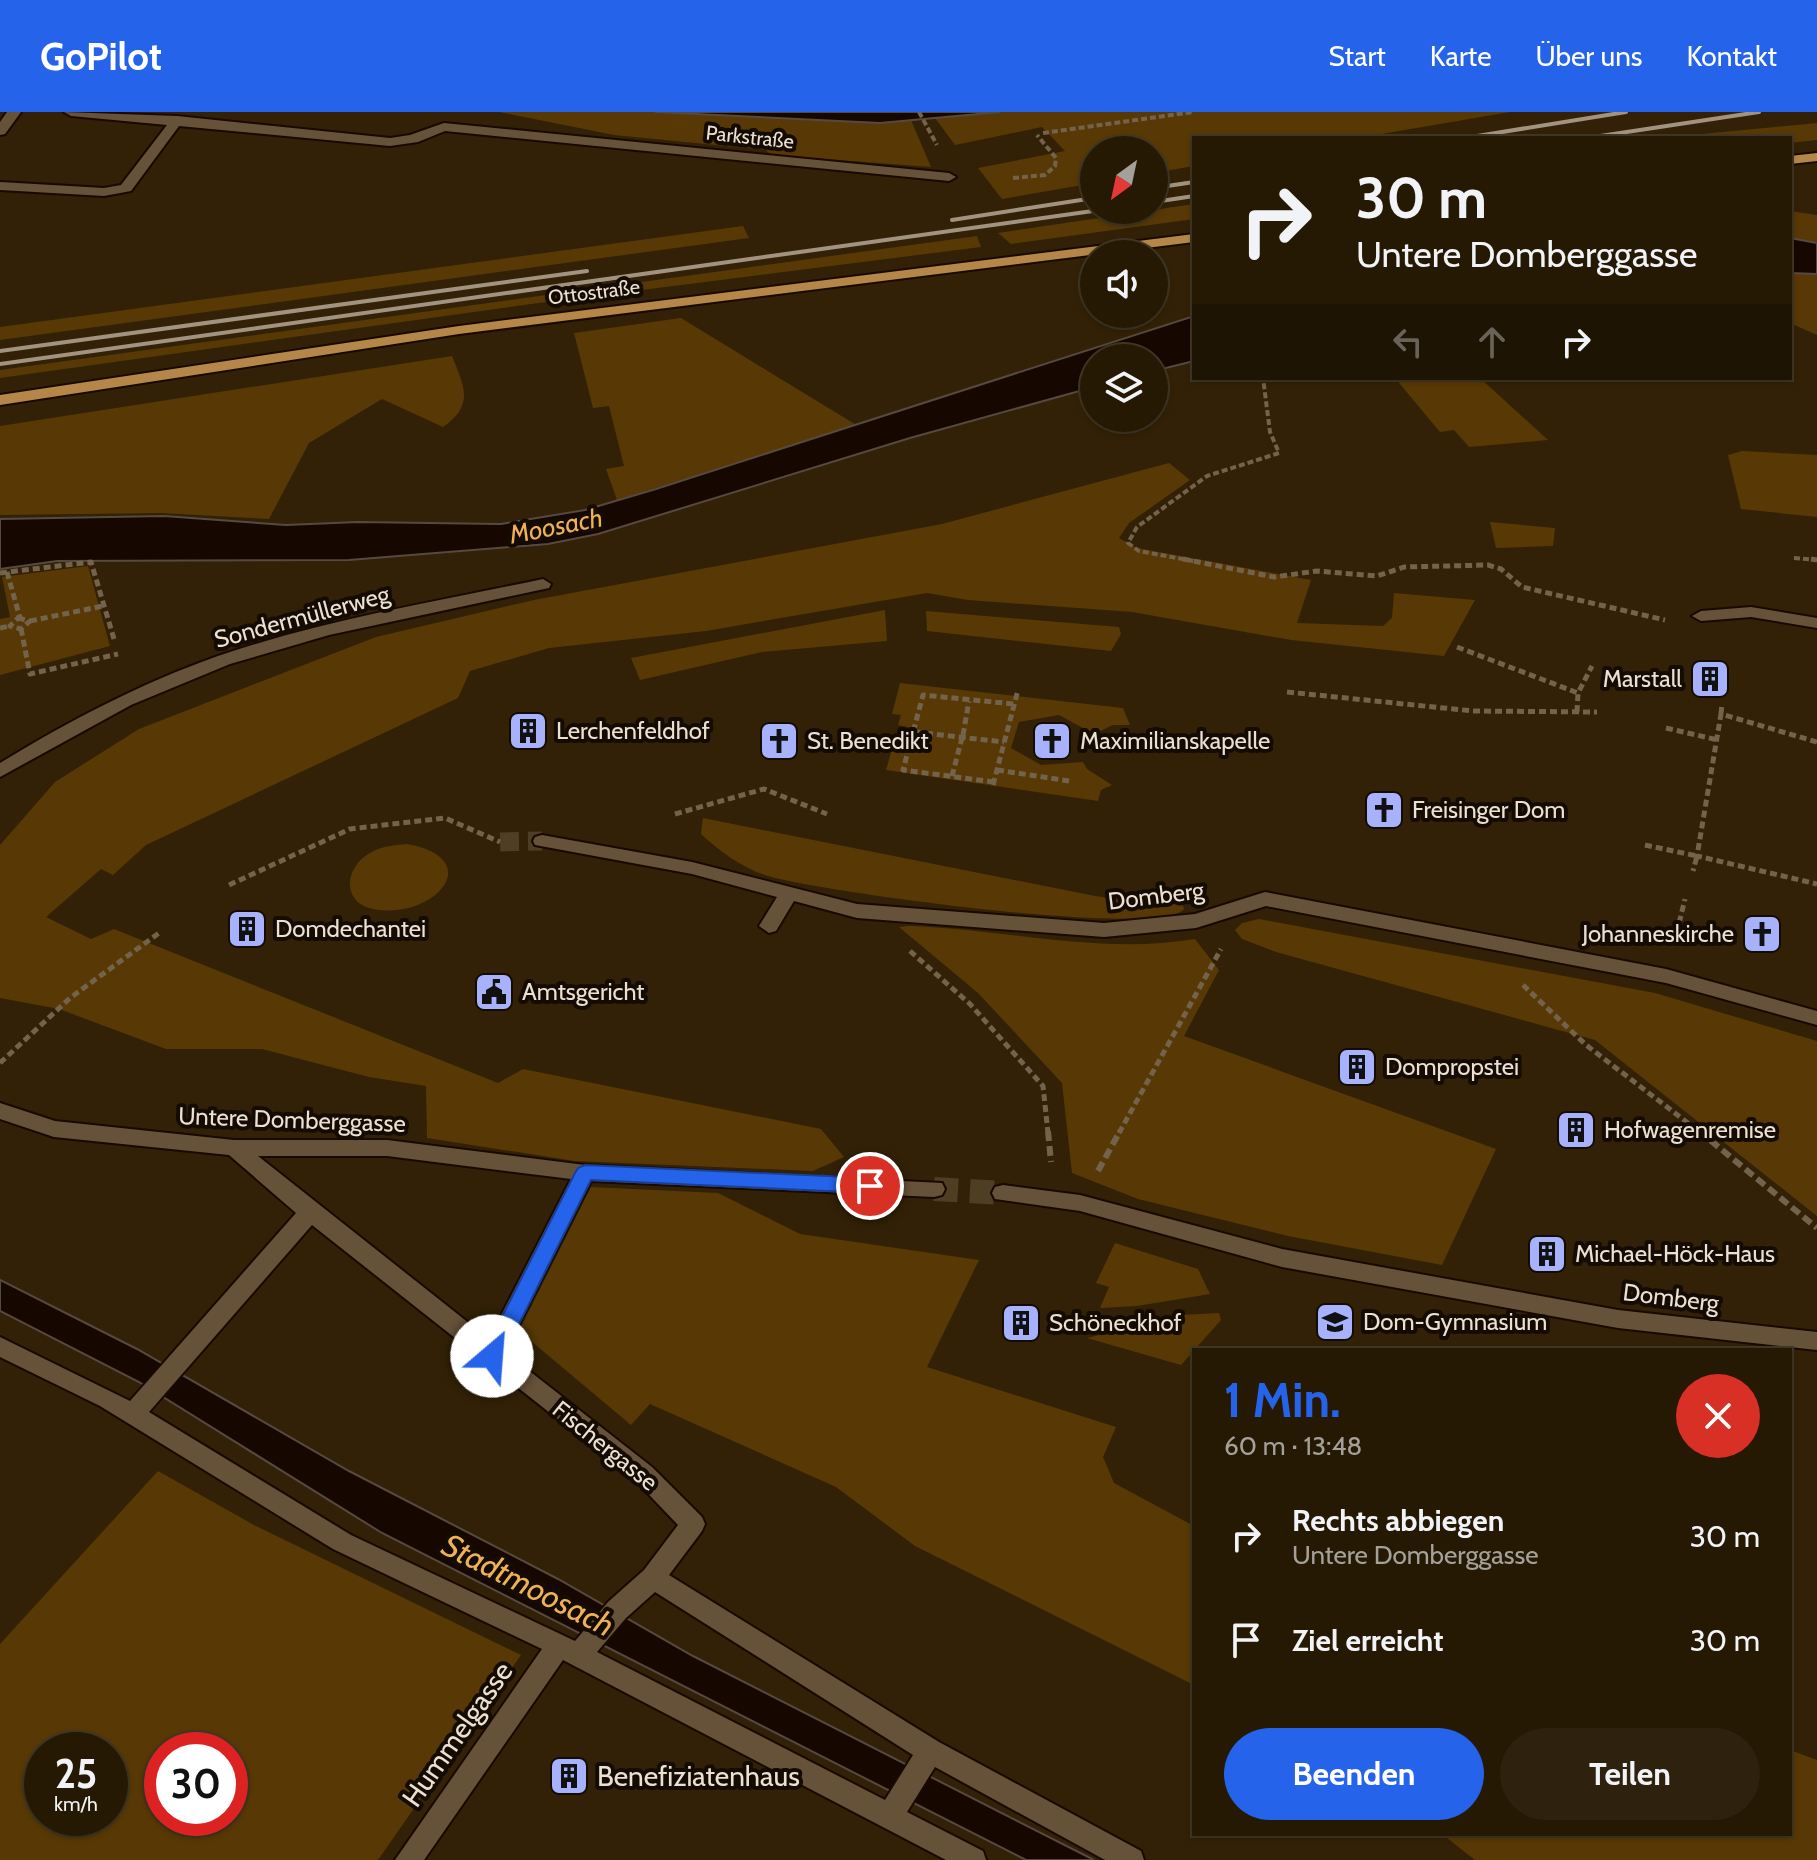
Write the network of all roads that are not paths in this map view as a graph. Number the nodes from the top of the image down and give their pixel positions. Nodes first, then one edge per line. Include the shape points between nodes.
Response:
1 (14, 112) edge
2 (71, 112) edge
3 (177, 120) junction
4 (0, 131) edge
5 (1817, 157) edge
6 (1792, 160) edge
7 (949, 177) dead end
8 (0, 186) edge
9 (1192, 238) edge
10 (0, 400) edge
11 (543, 584) dead end
12 (1701, 616) road end
13 (1817, 623) edge
14 (0, 771) edge
15 (542, 841) tunnel mouth
16 (789, 894) junction
17 (769, 926) dead end
18 (1817, 1018) edge
19 (3, 1116) edge
20 (234, 1148) junction
21 (585, 1173) junction
22 (934, 1189) tunnel mouth
23 (1003, 1193) tunnel mouth
24 (310, 1212) junction
25 (1817, 1341) edge
26 (0, 1346) edge
27 (492, 1356) junction
28 (132, 1414) junction
29 (653, 1578) junction
30 (575, 1648) junction
31 (926, 1758) junction
32 (895, 1809) junction
33 (408, 1860) edge
34 (973, 1860) edge
35 (1131, 1860) edge

1 - 4 street
2 - 3 street, Parkstraße
3 - 7 street, Parkstraße via 390,142 444,127
3 - 8 street via 126,188 104,192
5 - 6 main road
9 - 10 main road, Ottostraße via 474,328
11 - 14 street, Sondermüllerweg via 255,650 134,697
12 - 13 street via 1751,612
15 - 16 street, Domberg via 692,868
16 - 17 street
16 - 18 street, Domberg via 857,911 1104,930 1196,921 1265,899 1666,976
19 - 20 street, Untere Domberggasse via 54,1129
20 - 21 street, Untere Domberggasse via 387,1148
20 - 24 street, Fischergasse
21 - 22 street, Untere Domberggasse
21 - 27 street
23 - 25 street, Domberg via 1080,1203 1282,1258 1618,1319
24 - 27 street, Fischergasse
24 - 28 street
26 - 28 street
27 - 29 street, Fischergasse via 644,1474 693,1524
28 - 30 street via 342,1542
29 - 30 street, Fischergasse
29 - 31 street
30 - 32 street
30 - 33 street, Hummelgasse
31 - 32 street
31 - 35 street
32 - 34 street

